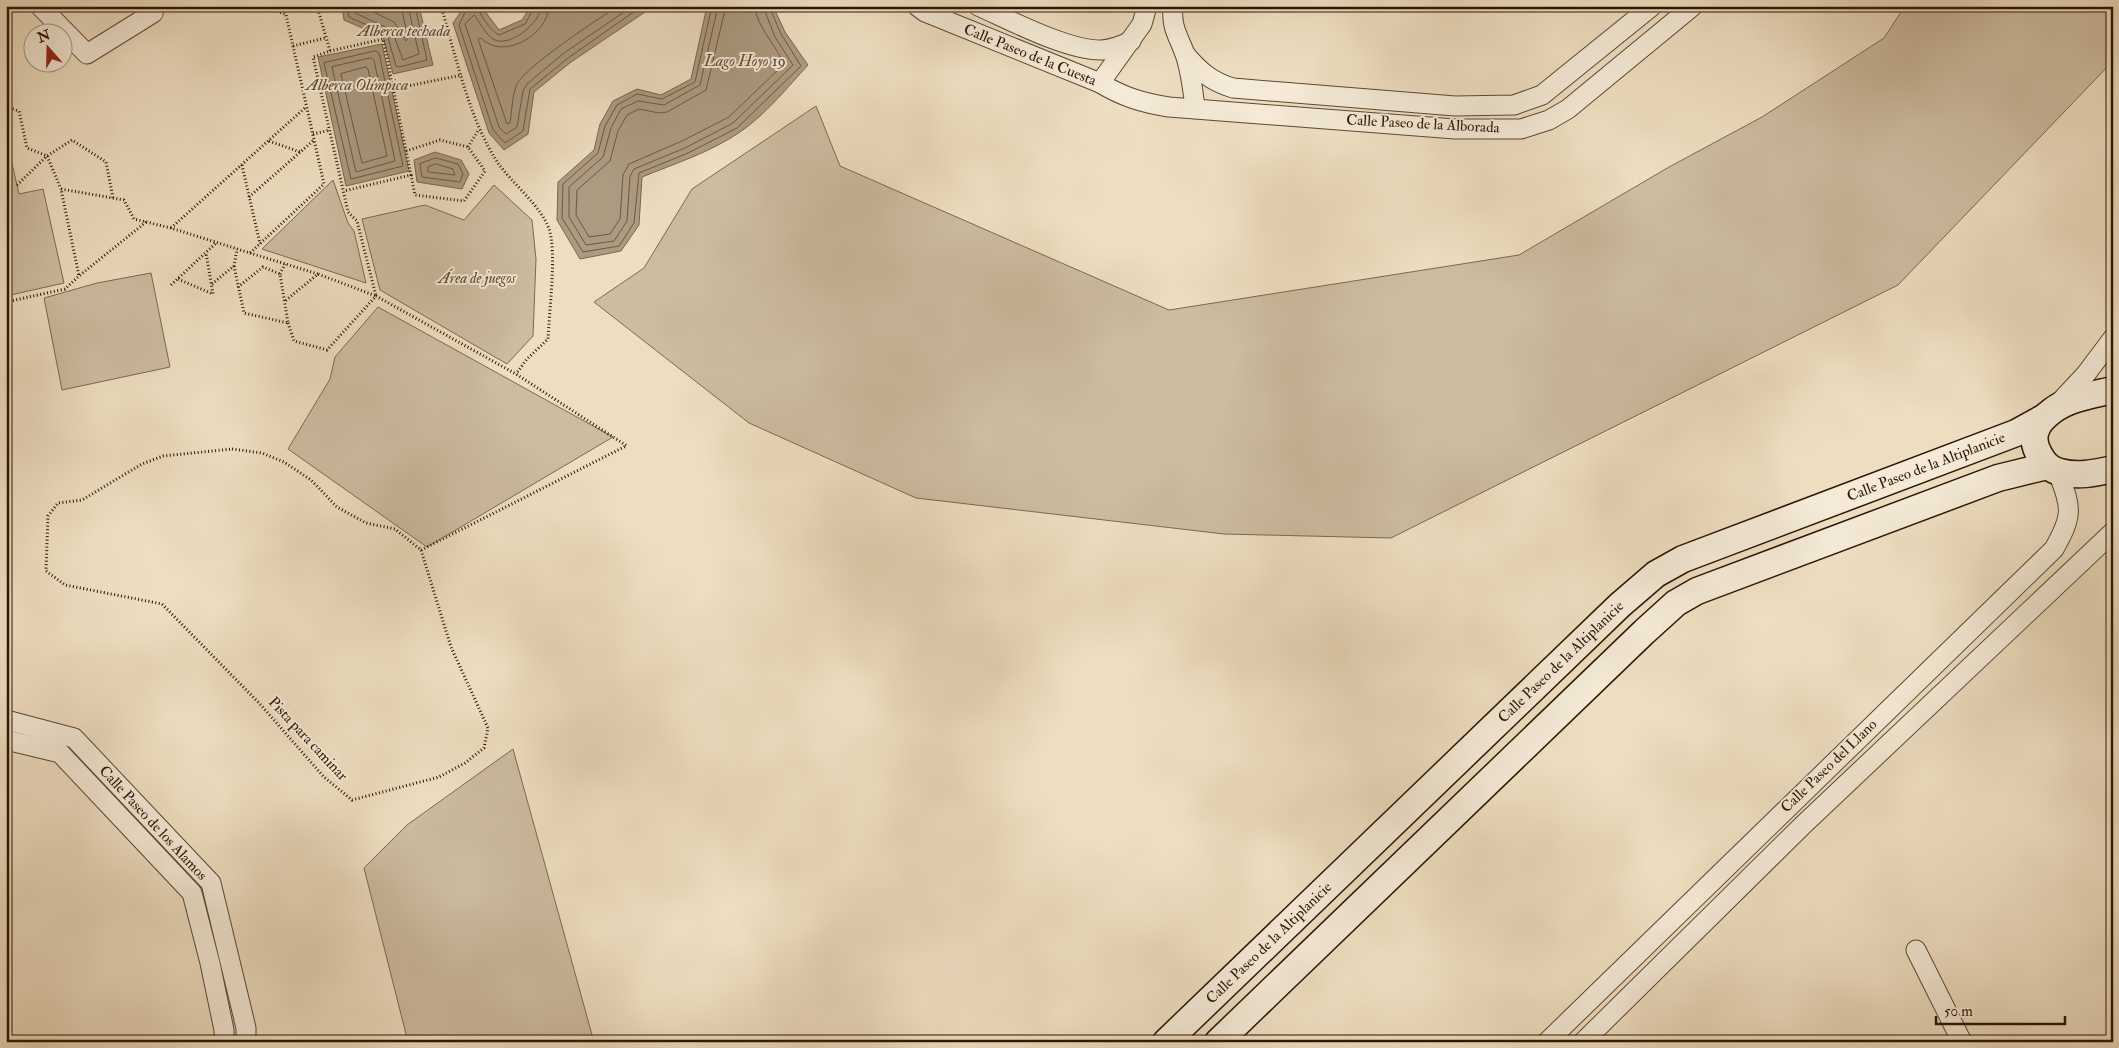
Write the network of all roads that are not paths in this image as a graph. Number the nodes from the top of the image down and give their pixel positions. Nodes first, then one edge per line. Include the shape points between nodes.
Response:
1 (40, 6) edge
2 (918, 6) edge
3 (978, 6) edge
4 (1173, 6) edge
5 (1652, 6) edge
6 (1693, 6) edge
7 (152, 9) edge
8 (1145, 15) edge
9 (1173, 28) junction
10 (1132, 41) junction
11 (1185, 54) junction
12 (1560, 81) junction
13 (1100, 83) junction
14 (1143, 103) joint
15 (1576, 103) junction
16 (1195, 108) junction
17 (2113, 338) edge
18 (2113, 390) edge
19 (2048, 414) junction
20 (2052, 469) junction
21 (2113, 470) edge
22 (2113, 532) edge
23 (1620, 605) junction
24 (1644, 632) junction
25 (6, 720) edge
26 (6, 740) edge
27 (116, 783) junction
28 (101, 797) junction
29 (1787, 807) junction
30 (1803, 825) junction
31 (1316, 898) junction
32 (1340, 924) junction
33 (1916, 950) dead end
34 (240, 1002) junction
35 (220, 1007) junction
36 (224, 1042) edge
37 (246, 1042) edge
38 (1166, 1042) edge
39 (1218, 1042) edge
40 (1547, 1042) edge
41 (1583, 1042) edge
42 (1962, 1042) edge

1 - 7 street via 88,54
2 - 13 street, Calle Paseo de la Cuesta via 925,12
3 - 10 street, Calle Paseo de la Cuesta via 1073,46 1100,50
4 - 9 street
5 - 12 street, Calle Paseo de la Alborada
6 - 15 street, Calle Paseo de la Alborada
8 - 9 street
8 - 10 street
9 - 11 street
10 - 13 street
11 - 12 street, Calle Paseo de la Alborada via 1216,84 1233,88 1455,106 1514,105 1542,95
11 - 16 street
12 - 15 street
13 - 14 street, Calle Paseo de la Cuesta
14 - 16 street, Calle Paseo de la Alborada
15 - 16 street, Calle Paseo de la Alborada via 1549,120 1521,129 1455,129
17 - 19 street via 2086,374
18 - 19 street, Calle Paseo de la Altiplanicie via 2074,400
19 - 20 street via 2035,429 2033,438 2036,450
19 - 23 street, Calle Paseo de la Altiplanicie via 2016,433 1683,559 1656,574
20 - 21 street via 2094,474
20 - 24 street via 1998,478 1697,592 1676,604
20 - 29 street, Calle Paseo del Llano via 2069,501 2070,511 2066,527 2054,549
22 - 30 street, Calle Paseo del Llano
23 - 24 street
23 - 31 street, Calle Paseo de la Altiplanicie
24 - 32 street
25 - 27 street, Calle Paseo de los Alamos via 74,738
26 - 28 street, Calle Paseo de los Alamos via 60,753
27 - 28 street
27 - 34 street, Calle Paseo de los Alamos via 211,883
28 - 35 street, Calle Paseo de los Alamos via 192,893
29 - 30 street
29 - 40 street, Calle Paseo del Llano
30 - 41 street, Calle Paseo del Llano
31 - 32 street
31 - 38 street, Calle Paseo de la Altiplanicie
32 - 39 street
33 - 42 street
34 - 35 street
34 - 37 street, Calle Paseo de los Alamos
35 - 36 street, Calle Paseo de los Alamos

